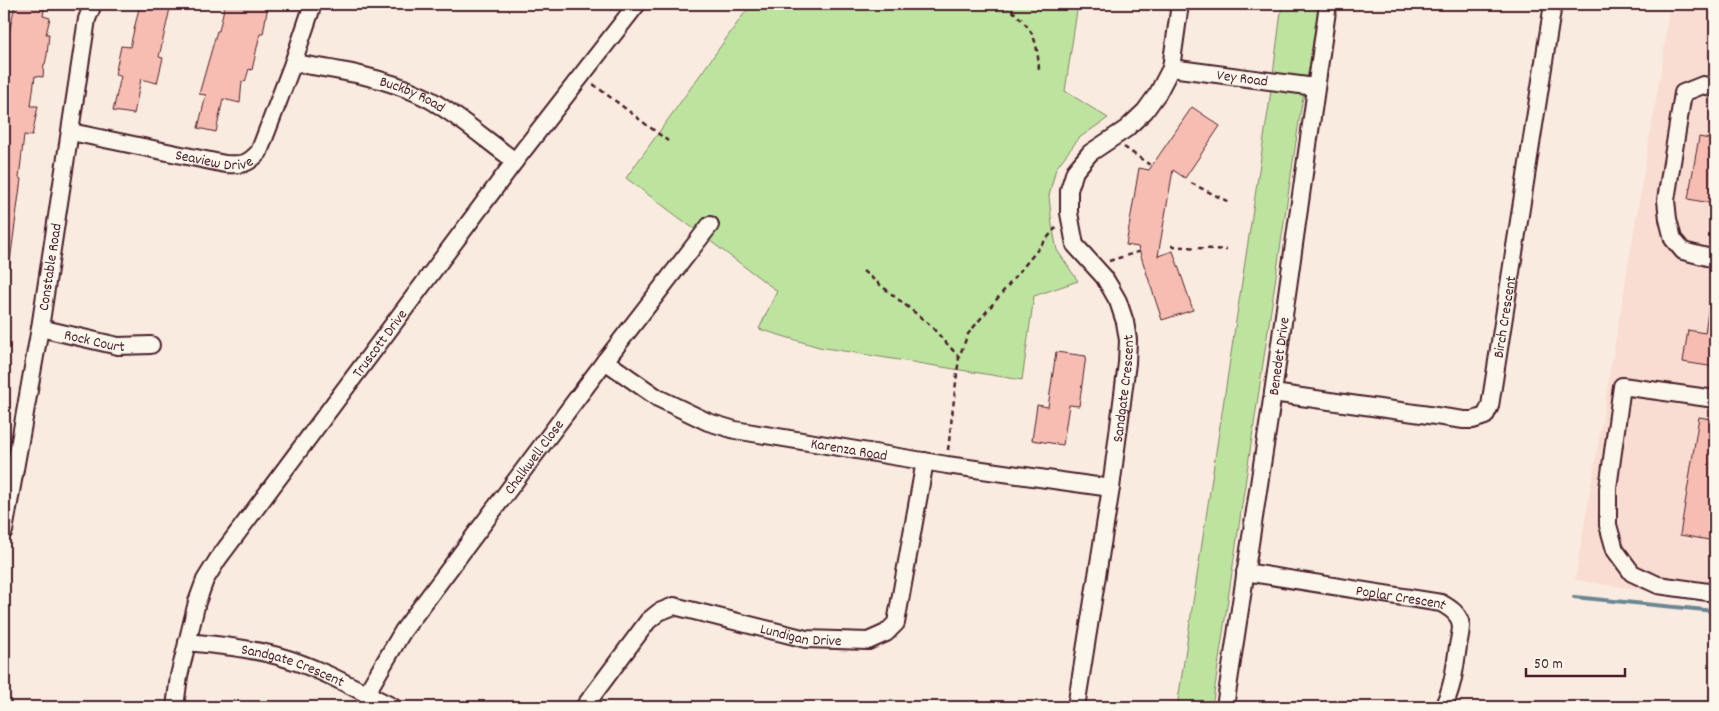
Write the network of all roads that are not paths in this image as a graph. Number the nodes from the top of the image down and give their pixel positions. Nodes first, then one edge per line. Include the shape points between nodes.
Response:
1 (93, 4) edge
2 (313, 4) edge
3 (637, 4) edge
4 (1180, 4) edge
5 (1328, 4) edge
6 (1553, 4) edge
7 (293, 63) junction
8 (1171, 68) junction
9 (1315, 87) junction
10 (1715, 88) edge
11 (71, 132) junction
12 (515, 161) junction
13 (710, 225) dead end
14 (1715, 259) edge
15 (40, 328) junction
16 (151, 345) dead end
17 (605, 361) junction
18 (1273, 393) junction
19 (1715, 399) edge
20 (925, 461) junction
21 (1111, 488) junction
22 (4, 531) edge
23 (1245, 572) junction
24 (1715, 593) edge
25 (187, 642) junction
26 (366, 694) junction
27 (175, 707) edge
28 (393, 707) edge
29 (584, 707) edge
30 (1076, 707) edge
31 (1225, 707) edge
32 (1443, 707) edge

1 - 11 street, Constable Road
2 - 7 street, Seaview Drive
3 - 12 street, Truscott Drive
4 - 8 street, Sandgate Crescent
5 - 9 street, Benedet Drive
6 - 18 street, Birch Crescent via 1490,406 1485,416 1464,420
7 - 11 street, Seaview Drive via 259,152 250,161 225,164
7 - 12 street, Buckby Road via 355,73 425,98
8 - 9 street, Vey Road
8 - 21 street, Sandgate Crescent via 1146,111 1090,154 1075,171 1069,190 1075,245 1104,277 1118,301 1128,340
9 - 18 street, Benedet Drive
10 - 14 street via 1703,85 1683,93 1666,200 1673,239 1683,251
11 - 15 street, Constable Road
12 - 25 street, Truscott Drive via 218,559 205,580
13 - 17 street, Chalkwell Close
15 - 16 street, Rock Court via 118,346
15 - 22 street, Constable Road
17 - 20 street, Karenza Road via 658,398 708,422 735,430
17 - 26 street, Chalkwell Close via 403,630
18 - 23 street, Benedet Drive
19 - 24 street via 1622,386 1608,488 1608,525 1615,550 1632,573 1658,585
20 - 21 street, Karenza Road
20 - 29 street, Lundigan Drive via 896,623 886,633 868,641 806,640 674,606 648,621
21 - 30 street, Sandgate Crescent
23 - 31 street, Benedet Drive
23 - 32 street, Poplar Crescent via 1442,603 1452,608 1461,626 1452,683
25 - 26 street, Sandgate Crescent via 279,656
25 - 27 street, Truscott Drive
26 - 28 street, Sandgate Crescent

